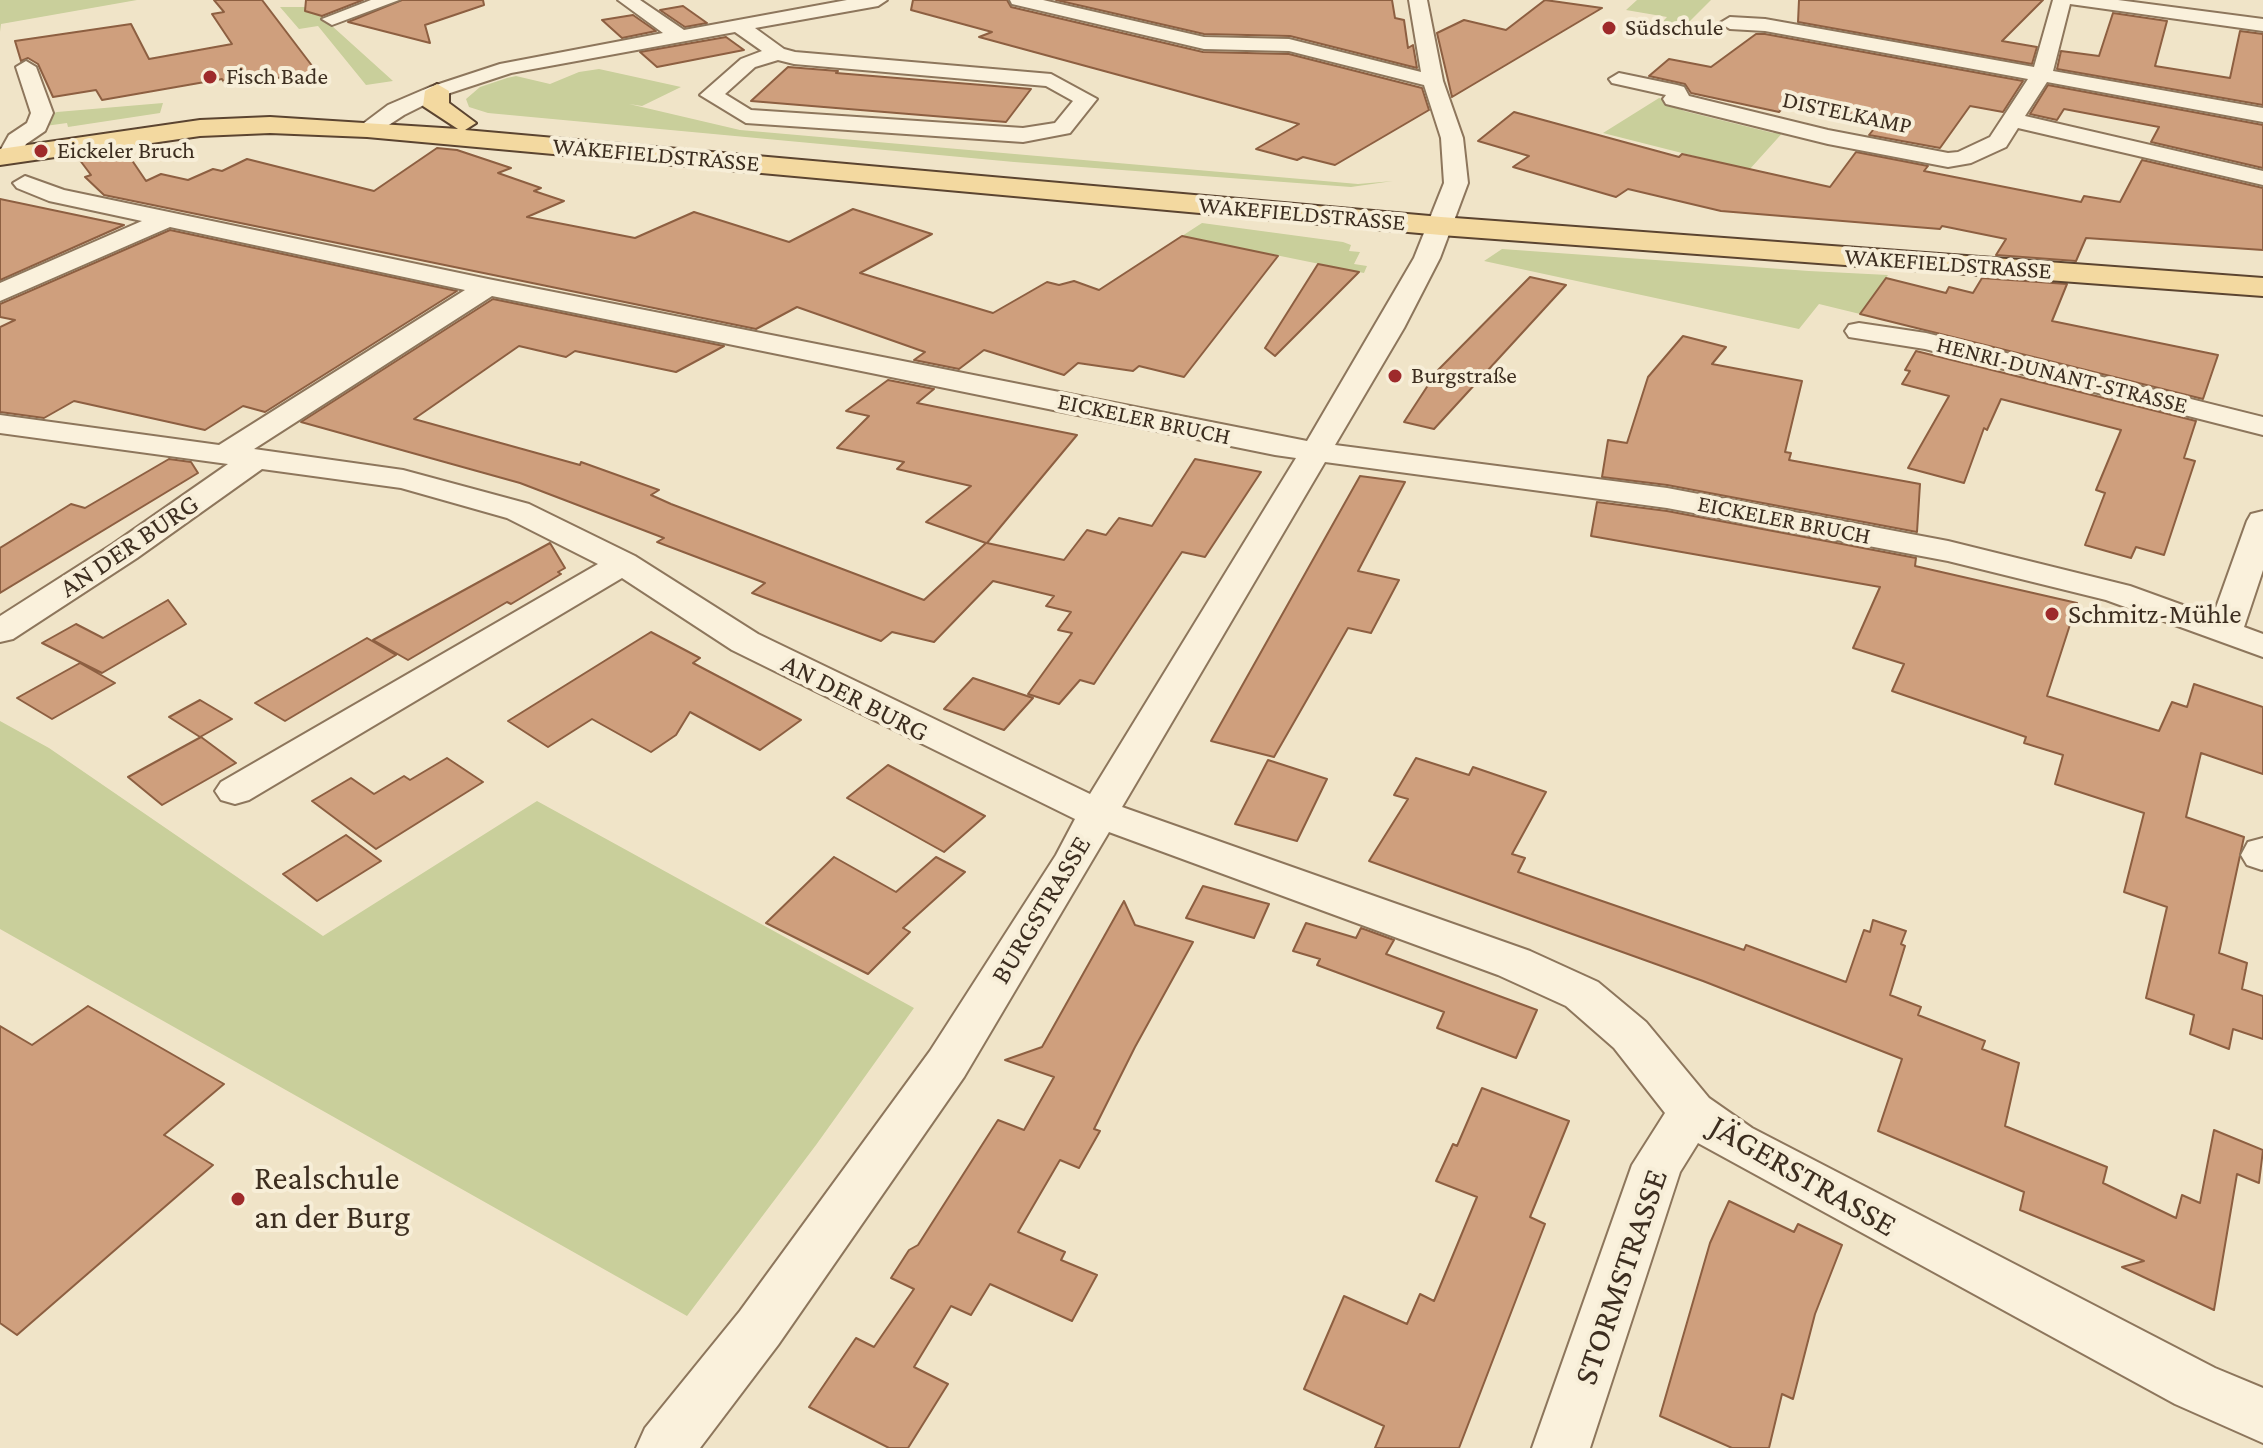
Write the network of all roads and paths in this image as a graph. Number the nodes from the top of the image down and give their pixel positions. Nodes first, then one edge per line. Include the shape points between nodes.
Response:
1 (390, 0) edge
2 (627, 0) edge
3 (878, 0) edge
4 (1019, 0) edge
5 (1418, 0) edge
6 (2062, 0) edge
7 (2075, 0) edge
8 (318, 3) dead end
9 (845, 3) edge
10 (1730, 23) dead end
11 (2263, 25) edge
12 (739, 26) junction
13 (680, 36) junction
14 (777, 53) junction
15 (26, 67) dead end
16 (507, 68) junction
17 (2042, 74) junction
18 (1619, 79) dead end
19 (1433, 81) junction
20 (437, 91) junction
21 (2263, 115) edge
22 (0, 118) edge
23 (2012, 120) junction
24 (362, 122) junction
25 (463, 123) junction
26 (8, 149) edge
27 (2263, 178) edge
28 (25, 183) dead end
29 (1445, 216) junction
30 (168, 219) junction
31 (2263, 271) edge
32 (488, 287) junction
33 (2263, 287) edge
34 (0, 293) edge
35 (1859, 331) dead end
36 (0, 424) edge
37 (2263, 426) edge
38 (1312, 451) junction
39 (242, 456) junction
40 (2263, 521) edge
41 (623, 563) junction
42 (0, 631) edge
43 (2225, 631) junction
44 (2263, 646) edge
45 (235, 791) dead end
46 (1098, 813) junction
47 (1692, 1112) junction
48 (2263, 1416) edge
49 (665, 1448) edge
50 (1561, 1448) edge

1 - 8 street via 337,23
2 - 13 street
3 - 9 street
4 - 19 street via 1204,43 1289,45
5 - 19 street, BURGSTRASSE
6 - 17 street, DISTELKAMP
7 - 11 street
9 - 12 street
10 - 17 street
12 - 13 street
12 - 14 street
13 - 16 street
14 - 14 street via 748,63 711,95 746,116 1023,135 1062,128 1086,99 1051,80
15 - 26 street via 42,113 37,126
16 - 20 street
16 - 24 street via 411,90
17 - 21 street
17 - 23 street, DISTELKAMP
18 - 23 street, DISTELKAMP via 1677,91 1674,99 1828,137 1948,160 1977,154 1998,142
19 - 29 street, BURGSTRASSE via 1455,152 1456,183
20 - 24 street
20 - 25 main road via 436,106
22 - 26 street
23 - 27 street
24 - 25 main road, WAKEFIELDSTRASSE
24 - 26 main road via 200,128
24 - 29 main road, WAKEFIELDSTRASSE
25 - 29 main road, WAKEFIELDSTRASSE
28 - 30 street, EICKELER BRUCH via 57,196
29 - 31 main road, WAKEFIELDSTRASSE
29 - 33 main road, WAKEFIELDSTRASSE
29 - 38 street, BURGSTRASSE via 1390,328
30 - 32 street, EICKELER BRUCH
30 - 34 street
32 - 38 street, EICKELER BRUCH
32 - 39 street, AN DER BURG
35 - 37 street, HENRI-DUNANT-STRASSE via 1926,341
36 - 39 street, AN DER BURG
38 - 43 street, EICKELER BRUCH via 1667,498 1948,551 2118,593
38 - 46 street, BURGSTRASSE
39 - 41 street, AN DER BURG via 348,469 457,491 518,511
39 - 42 street, AN DER BURG via 125,551
40 - 43 street
41 - 45 street
41 - 46 street, AN DER BURG via 745,642 944,743
43 - 44 street, EICKELER BRUCH
46 - 47 street, JÄGERSTRASSE via 1553,979 1582,994 1630,1035
46 - 49 street, BURGSTRASSE via 1075,859 947,1064 759,1328
47 - 48 street, JÄGERSTRASSE via 1735,1142 1840,1199 2195,1386
47 - 50 street, STORMSTRASSE via 1657,1165

